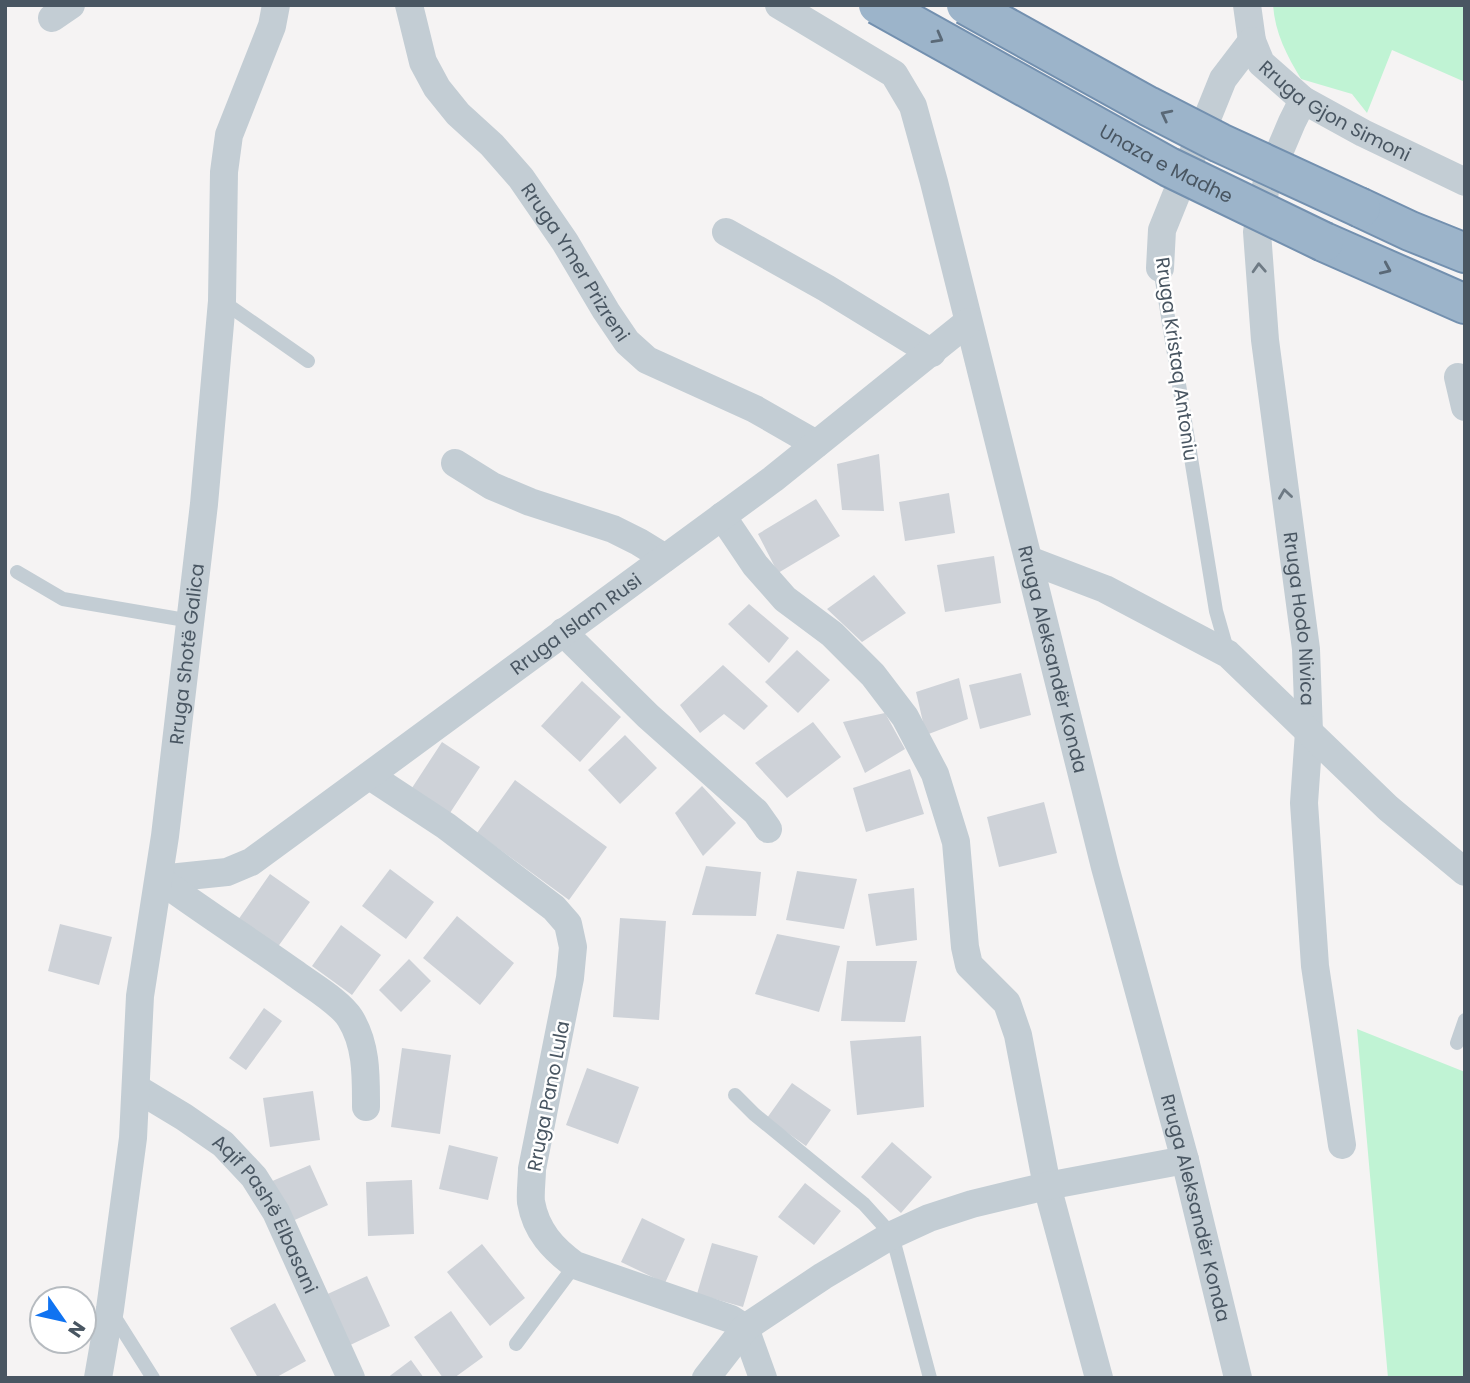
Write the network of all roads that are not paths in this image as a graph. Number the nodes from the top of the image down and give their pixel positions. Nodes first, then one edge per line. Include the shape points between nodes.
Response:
1 (276, 5) edge
2 (409, 5) edge
3 (779, 5) edge
4 (878, 5) edge
5 (966, 5) edge
6 (1247, 5) edge
7 (1252, 41) junction
8 (1303, 100) junction
9 (1465, 182) edge
10 (726, 232) dead end
11 (1465, 253) edge
12 (1160, 268) joint
13 (222, 300) junction
14 (1465, 304) edge
15 (968, 323) junction
16 (932, 353) junction
17 (308, 361) dead end
18 (1458, 377) dead end
19 (1465, 407) edge
20 (816, 444) junction
21 (455, 463) dead end
22 (722, 516) junction
23 (665, 558) junction
24 (1029, 559) junction
25 (17, 572) dead end
26 (191, 621) junction
27 (563, 632) junction
28 (1228, 654) junction
29 (1309, 732) junction
30 (370, 776) junction
31 (768, 829) dead end
32 (1465, 872) edge
33 (159, 879) junction
34 (1465, 1020) edge
35 (1457, 1042) dead end
36 (136, 1088) junction
37 (735, 1095) dead end
38 (366, 1107) dead end
39 (1342, 1145) dead end
40 (1185, 1160) junction
41 (1047, 1186) junction
42 (892, 1235) junction
43 (575, 1265) junction
44 (110, 1309) junction
45 (745, 1328) junction
46 (516, 1344) dead end
47 (98, 1378) edge
48 (153, 1378) edge
49 (351, 1378) edge
50 (706, 1378) edge
51 (763, 1378) edge
52 (930, 1378) edge
53 (1099, 1378) edge
54 (1238, 1378) edge

1 - 13 street, Rruga Shotë Galica via 229,135 223,172
2 - 20 street, Rruga Ymer Prizreni via 423,62 437,88 521,178 627,342 647,360
3 - 15 street, Rruga Aleksandër Konda via 894,74 913,106
4 -> 14 highway, Unaza e Madhe, bridge via 1169,167
11 -> 5 highway, bridge via 1220,143
6 - 7 street, Rruga Gjon Simoni
7 - 8 street, Rruga Gjon Simoni via 1261,63
7 - 12 street, Rruga Kristaq Antoniu via 1223,79 1163,230
8 - 9 street, Rruga Gjon Simoni
29 -> 8 street, Rruga Hodo Nivica via 1306,649 1265,340 1257,232 1266,181
10 - 16 street
12 - 28 lane, Rruga Kristaq Antoniu via 1216,611
13 - 17 lane
13 - 26 street, Rruga Shotë Galica
15 - 16 street, Rruga Islam Rusi
15 - 24 street, Rruga Aleksandër Konda
16 - 20 street, Rruga Islam Rusi
18 - 19 street
20 - 22 street, Rruga Islam Rusi
21 - 23 street via 492,486 613,529
22 - 23 street, Rruga Islam Rusi
22 - 41 street via 785,599 832,634 873,674 905,717 935,774 956,842 969,965 1007,1003 1018,1035
23 - 27 street, Rruga Islam Rusi
24 - 28 street via 1105,589
24 - 40 street, Rruga Aleksandër Konda via 1105,867
25 - 26 lane via 63,599
26 - 33 street, Rruga Shotë Galica
27 - 30 street, Rruga Islam Rusi
27 - 31 street via 756,812
28 - 29 street
29 - 32 street via 1388,808
29 - 39 street, Rruga Hodo Nivica via 1304,803 1315,966
30 - 33 street, Rruga Islam Rusi via 251,862 227,872
30 - 43 street, Rruga Pano Lula via 446,826 554,908 568,924 573,947 570,978 532,1169 531,1201 544,1237
33 - 36 street, Rruga Shotë Galica via 140,996
33 - 38 street via 328,997 349,1017 362,1043
34 - 35 lane
36 - 44 street, Rruga Shotë Galica
36 - 49 street, Aqif Pashë Elbasani via 223,1144 254,1177 276,1212
37 - 42 lane via 864,1205
40 - 41 street
40 - 54 street, Rruga Aleksandër Konda
41 - 42 street via 972,1204
41 - 53 street
42 - 45 street
42 - 52 lane
43 - 45 street, Rruga Pano Lula via 731,1319
43 - 46 lane
44 - 47 street, Rruga Shotë Galica
44 - 48 lane
45 - 50 street
45 - 51 street

